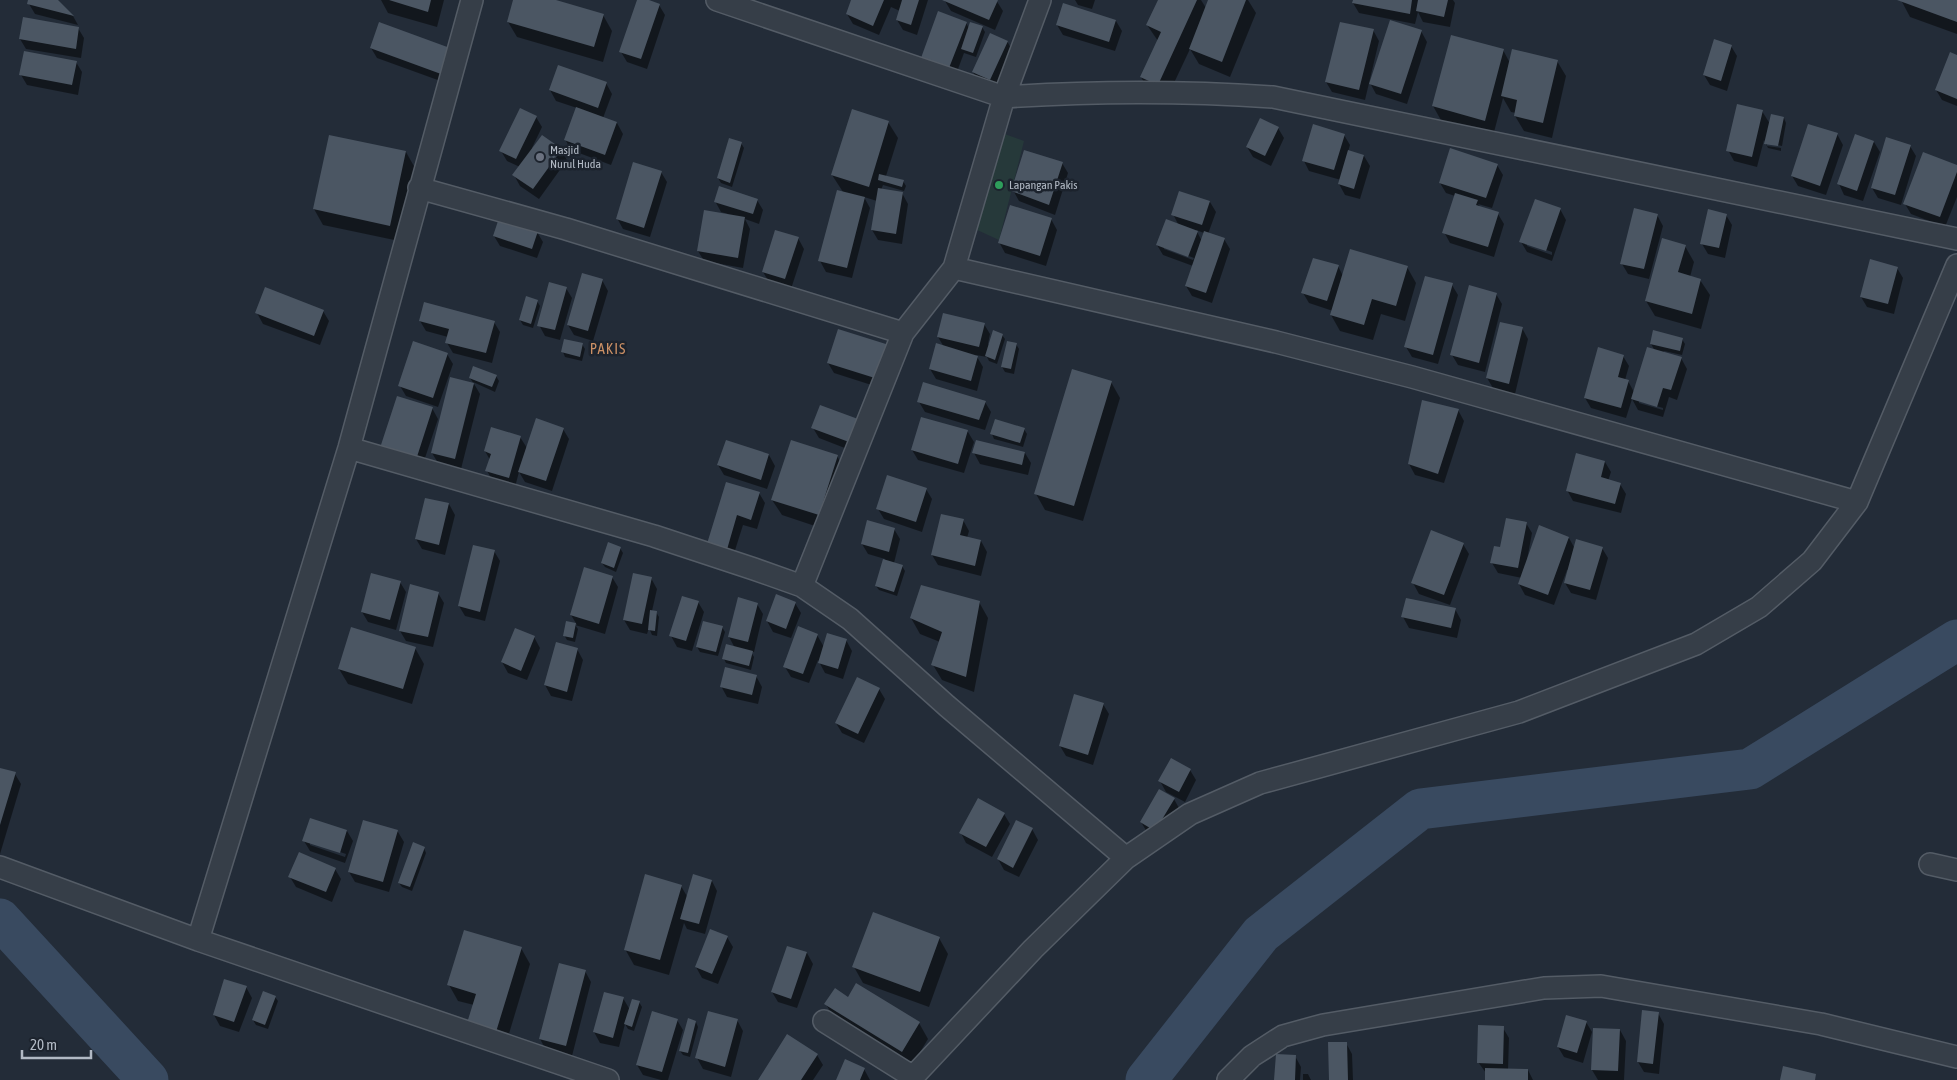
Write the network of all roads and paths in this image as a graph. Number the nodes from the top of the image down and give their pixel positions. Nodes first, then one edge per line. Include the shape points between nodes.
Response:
1 (472, 0) edge
2 (717, 0) edge
3 (1040, 0) edge
4 (1004, 97) junction
5 (419, 188) junction
6 (1957, 239) edge
7 (1957, 265) edge
8 (954, 268) junction
9 (903, 333) junction
10 (349, 448) junction
11 (1858, 502) junction
12 (802, 586) junction
13 (1126, 858) junction
14 (1930, 864) dead end
15 (0, 867) edge
16 (1957, 870) edge
17 (198, 940) junction
18 (824, 1021) dead end
19 (1957, 1057) edge
20 (911, 1078) edge
21 (608, 1080) edge
22 (1228, 1080) edge

1 - 5 street
2 - 4 street
3 - 4 street
4 - 6 street via 1163,93 1273,97
4 - 8 street
5 - 9 street via 566,229
5 - 10 street
7 - 11 street
8 - 9 street
8 - 11 street via 1276,342 1412,377
9 - 12 street
10 - 12 street via 654,536
10 - 17 street
11 - 13 street via 1812,561 1758,607 1696,644 1519,712 1260,783 1190,814
12 - 13 street via 850,619
13 - 20 street via 1033,949
14 - 16 street
15 - 17 street
17 - 21 street
18 - 20 street
19 - 22 street via 1820,1024 1602,986 1544,988 1323,1025 1283,1036 1252,1056

